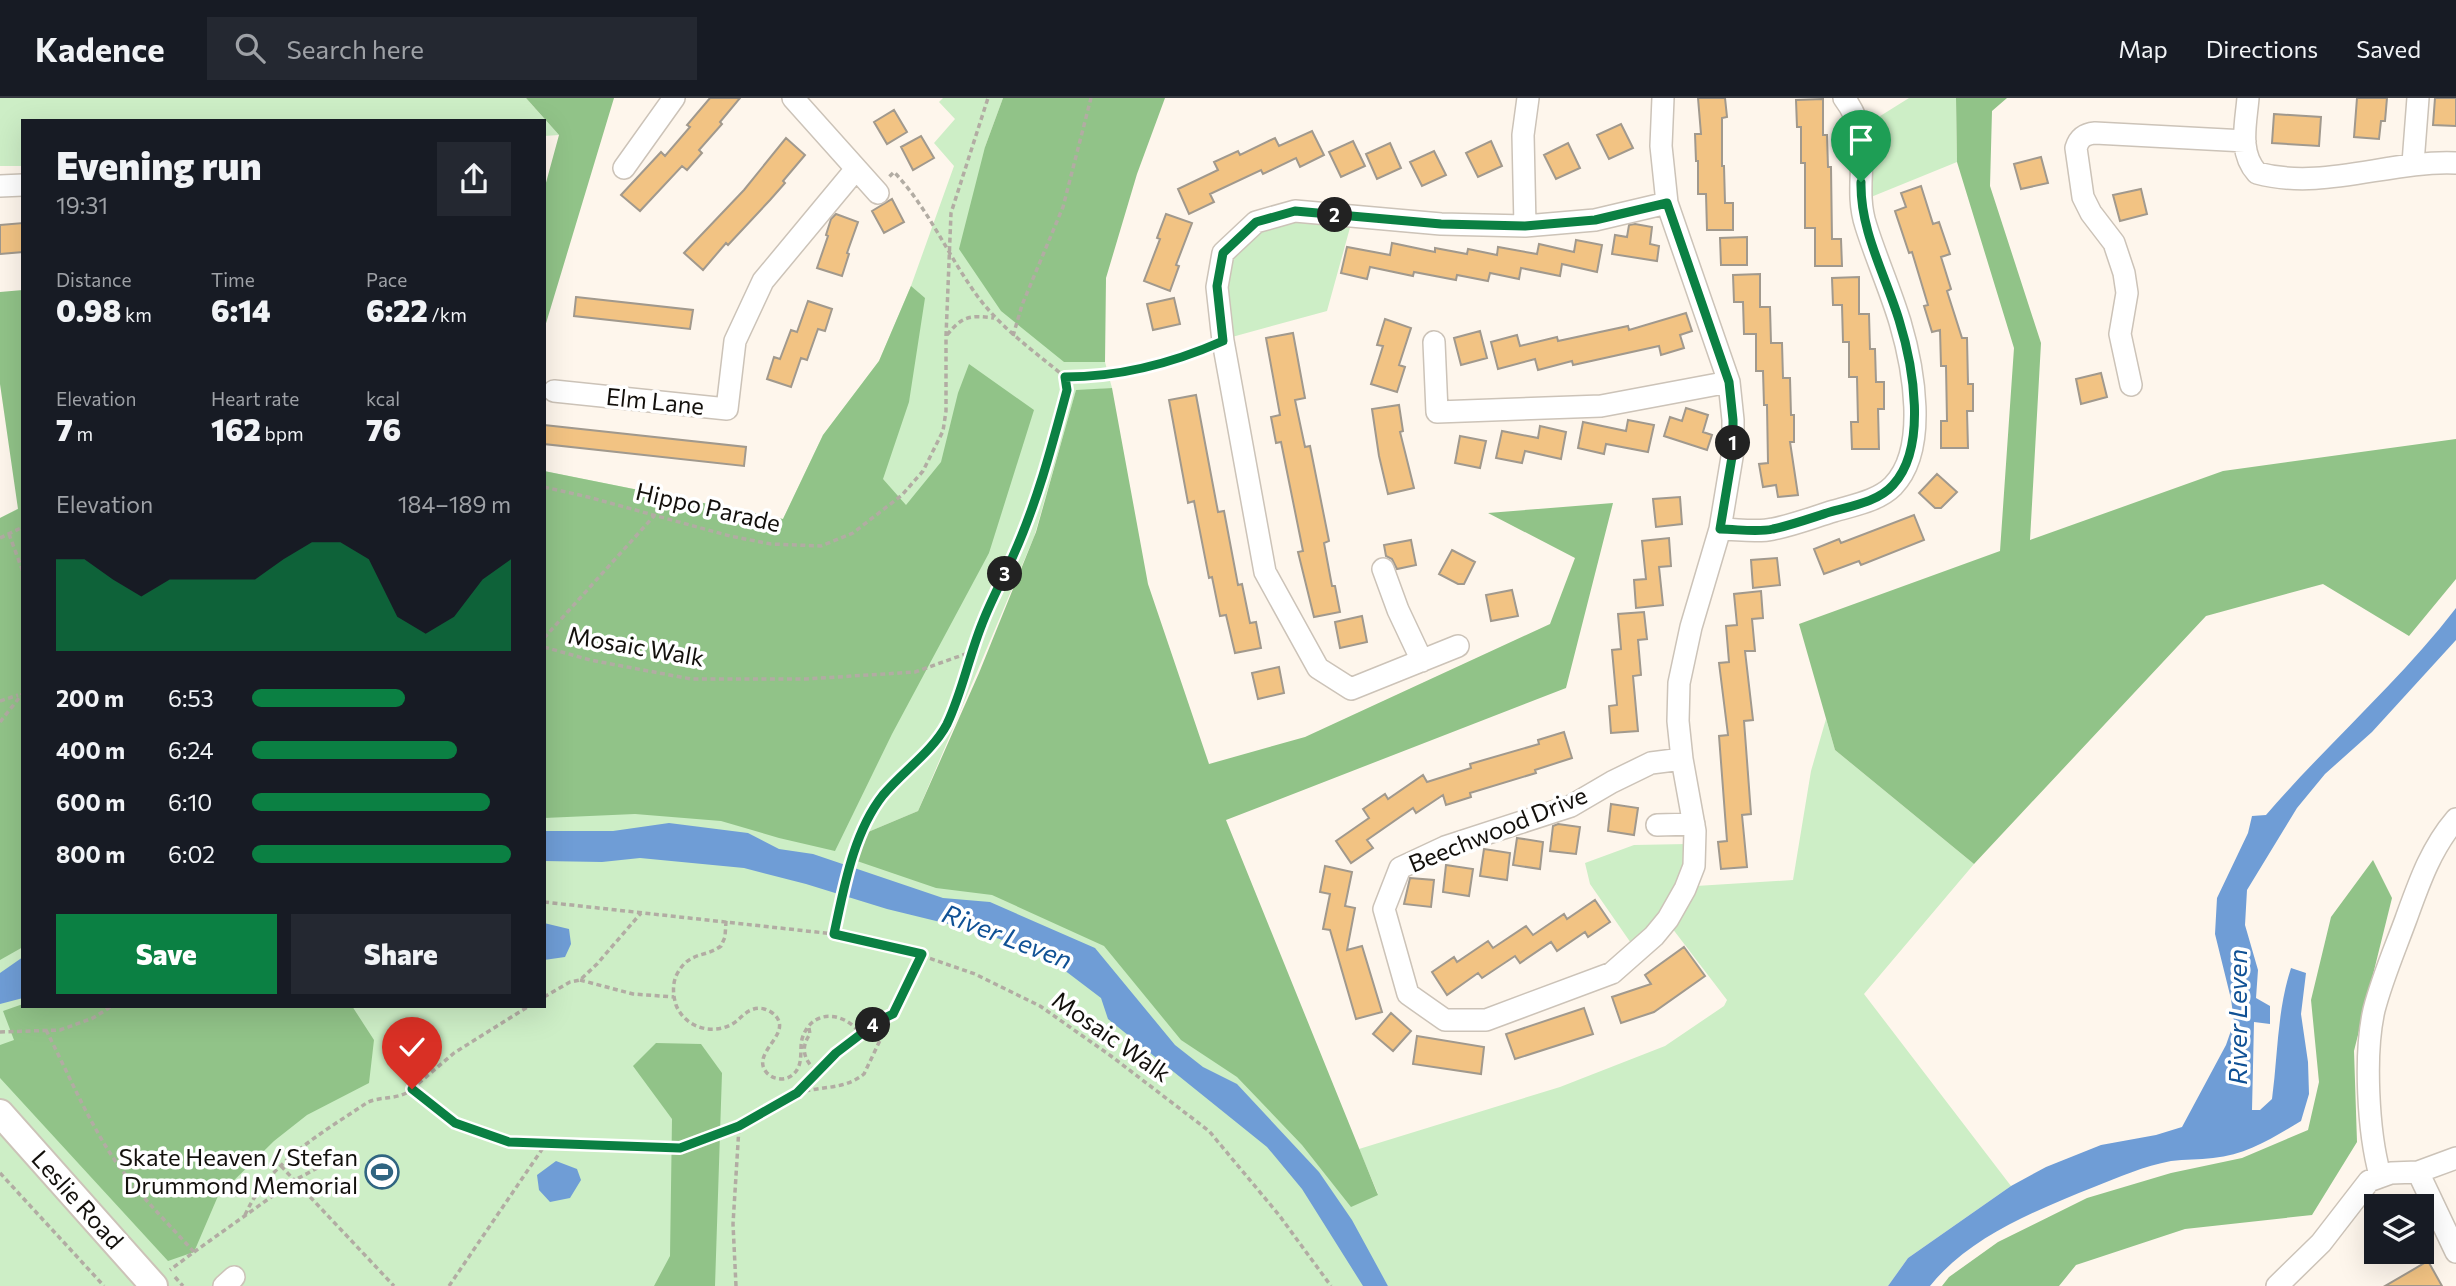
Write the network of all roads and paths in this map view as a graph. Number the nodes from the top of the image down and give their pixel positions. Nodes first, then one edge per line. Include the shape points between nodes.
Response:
1 (674, 98) edge
2 (793, 98) edge
3 (988, 98) edge
4 (1091, 98) edge
5 (1528, 98) edge
6 (1663, 98) edge
7 (1844, 98) edge
8 (2248, 98) edge
9 (2418, 98) edge
10 (2245, 141) junction
11 (2413, 163) junction
12 (2456, 163) edge
13 (624, 168) dead end
14 (856, 169) junction
15 (21, 185) edge
16 (0, 186) edge
17 (877, 193) joint
18 (1667, 203) junction
19 (1525, 226) junction
20 (950, 251) junction
21 (996, 319) junction
22 (946, 336) junction
23 (1013, 336) junction
24 (1223, 341) junction
25 (1434, 342) dead end
26 (1065, 377) junction
27 (1729, 382) junction
28 (2132, 385) dead end
29 (554, 391) dead end
30 (546, 487) edge
31 (654, 516) junction
32 (21, 528) edge
33 (1720, 529) junction
34 (9, 534) junction
35 (0, 538) edge
36 (21, 567) edge
37 (1383, 569) dead end
38 (546, 636) edge
39 (1458, 646) dead end
40 (546, 648) edge
41 (971, 652) junction
42 (1422, 661) junction
43 (21, 694) edge
44 (0, 701) edge
45 (0, 722) edge
46 (1682, 759) junction
47 (2456, 819) edge
48 (1694, 824) junction
49 (1657, 825) dead end
50 (546, 902) edge
51 (642, 912) junction
52 (726, 921) junction
53 (834, 934) junction
54 (922, 954) junction
55 (580, 980) junction
56 (546, 996) edge
57 (674, 997) junction
58 (108, 1008) edge
59 (526, 1008) edge
60 (893, 1014) junction
61 (0, 1026) edge
62 (808, 1027) junction
63 (46, 1030) junction
64 (2, 1032) edge
65 (861, 1035) junction
66 (817, 1071) junction
67 (412, 1089) junction
68 (797, 1093) junction
69 (403, 1096) junction
70 (409, 1100) dead end
71 (0, 1113) edge
72 (739, 1126) junction
73 (547, 1142) junction
74 (349, 1151) dead end
75 (2456, 1158) edge
76 (281, 1166) junction
77 (2418, 1172) junction
78 (0, 1173) edge
79 (2380, 1175) junction
80 (295, 1180) junction
81 (246, 1215) junction
82 (194, 1252) junction
83 (2456, 1252) edge
84 (162, 1278) edge
85 (104, 1286) edge
86 (394, 1286) edge
87 (449, 1286) edge
88 (736, 1286) edge
89 (1331, 1286) edge
90 (2277, 1286) edge

1 - 13 street
2 - 14 street
3 - 20 path, Hippo Parade via 951,213
4 - 23 path via 1063,207
5 - 19 street via 1523,135
6 - 18 street, Beechwood Drive via 1661,146
7 - 33 street via 1856,113 1862,146 1865,223 1900,322 1910,370 1914,444 1892,486 1871,500 1771,530
8 - 10 street
9 - 11 street
10 - 11 street via 2247,159 2257,173 2284,179 2319,179
10 - 28 street via 2095,133 2077,142 2083,197 2114,243 2124,273 2127,293 2120,334
11 - 12 street
14 - 17 street
14 - 29 street, Elm Lane via 762,281 735,341 727,409
15 - 16 street
17 - 20 path via 894,172
18 - 19 street via 1595,220
18 - 27 street, Beechwood Drive
19 - 24 street via 1295,211 1256,222 1223,253 1217,286
20 - 21 path
20 - 22 path, Hippo Parade
21 - 22 path via 964,318
21 - 23 path
22 - 31 path, Hippo Parade via 943,431 923,471 902,495 853,533 821,546 771,544
23 - 26 path
24 - 26 path via 1188,356 1142,367 1096,377
24 - 42 street via 1265,572 1318,668 1351,689
25 - 27 street via 1437,412 1601,407
26 - 41 path via 1067,390 1041,480 1014,556
27 - 33 street, Beechwood Drive via 1733,451
30 - 31 path, Hippo Parade
31 - 38 path
32 - 34 path
33 - 46 street, Beechwood Drive via 1679,684
34 - 35 path
34 - 36 path
37 - 42 street
39 - 42 street
40 - 41 path, Mosaic Walk via 691,679 806,679 915,672
41 - 53 path via 946,725 868,819
43 - 44 path
43 - 45 path
46 - 48 street, Beechwood Drive
46 - 48 street, Beechwood Drive via 1651,763 1571,806 1445,847 1400,868 1384,909 1408,994 1445,1020 1486,1020 1612,973 1654,936 1685,890 1694,866
47 - 79 street via 2421,878 2374,1011 2369,1080
48 - 49 street
50 - 51 path, Mosaic Walk
51 - 52 path, Mosaic Walk
51 - 55 path
52 - 53 path, Mosaic Walk
52 - 57 path via 721,946 682,966
53 - 54 path, Mosaic Walk
54 - 60 path
54 - 89 path, Mosaic Walk via 1040,1006 1209,1131
55 - 56 path
55 - 57 path via 633,994
57 - 62 path via 687,1020 705,1029 725,1028 752,1009 770,1011 779,1031 762,1062 767,1073 778,1079 790,1077 798,1068
58 - 63 path via 77,1025
59 - 67 path via 454,1053
60 - 65 path
60 - 68 path via 869,1065 857,1079
61 - 64 path
62 - 65 path via 820,1018 839,1016 856,1026
62 - 66 path via 805,1056
63 - 64 path
63 - 82 path via 111,1155
65 - 66 path
66 - 68 path
67 - 69 path
67 - 73 path via 455,1123 509,1142
68 - 72 path
69 - 70 path
69 - 76 path via 368,1102 301,1146
71 - 84 main road, Leslie Road
72 - 73 path via 692,1145 666,1149
72 - 88 path via 733,1224
73 - 87 path
74 - 80 path
75 - 77 street
76 - 80 path
76 - 81 path via 258,1191
77 - 79 street
77 - 83 street
78 - 85 path
79 - 90 street via 2361,1190 2328,1236
80 - 81 path
80 - 86 path
81 - 82 path
82 - 84 path

